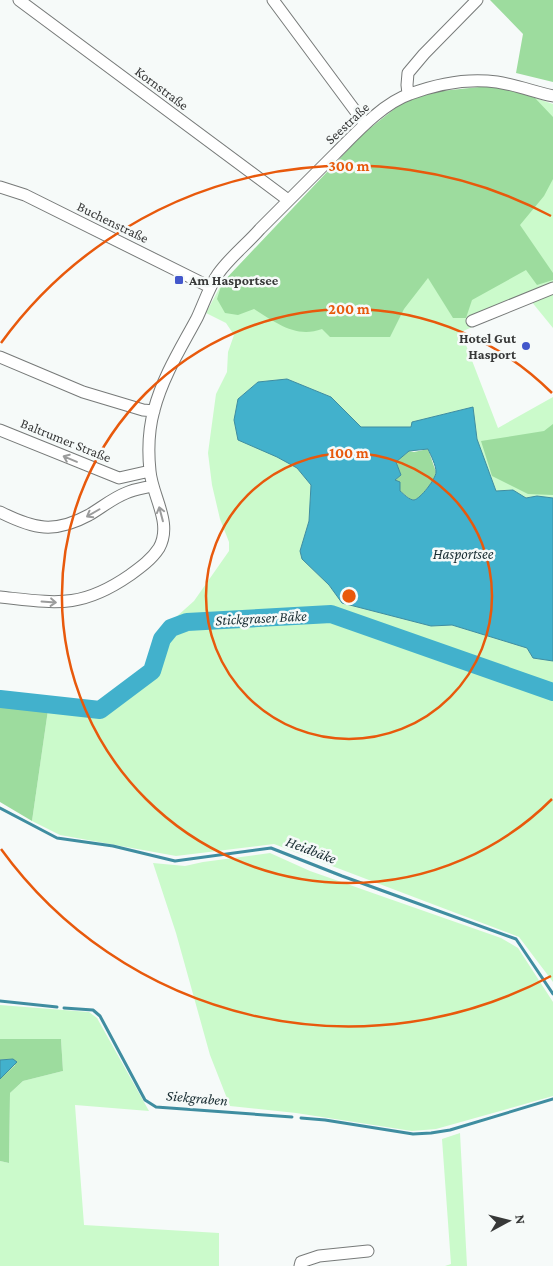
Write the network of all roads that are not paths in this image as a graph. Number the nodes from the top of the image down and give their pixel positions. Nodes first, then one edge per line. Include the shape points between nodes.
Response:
1 (18, 0) edge
2 (273, 0) edge
3 (477, 0) edge
4 (408, 94) junction
5 (553, 96) edge
6 (365, 124) junction
7 (0, 187) edge
8 (288, 200) junction
9 (210, 287) junction
10 (553, 288) edge
11 (472, 321) dead end
12 (0, 357) edge
13 (154, 411) junction
14 (0, 430) edge
15 (150, 471) junction
16 (154, 489) junction
17 (0, 512) edge
18 (0, 597) edge
19 (368, 1251) dead end
20 (300, 1266) edge

1 - 8 street, Kornstraße
2 - 6 street
3 - 4 street via 408,73
4 - 5 street, Seestraße via 472,81 498,82
4 - 6 street, Seestraße
6 - 8 street, Seestraße
7 - 9 street, Buchenstraße via 25,195
8 - 9 street, Seestraße via 219,273
9 - 13 street via 164,378
10 - 11 street
12 - 13 street via 83,392
13 - 15 street
15 -> 14 street, Baltrumer Straße via 119,478
15 - 16 street
16 -> 17 street via 126,493 88,516 51,528 32,526
18 -> 16 street via 61,602 82,600 100,593 141,567 160,546 164,534
19 - 20 street via 319,1256 301,1262

